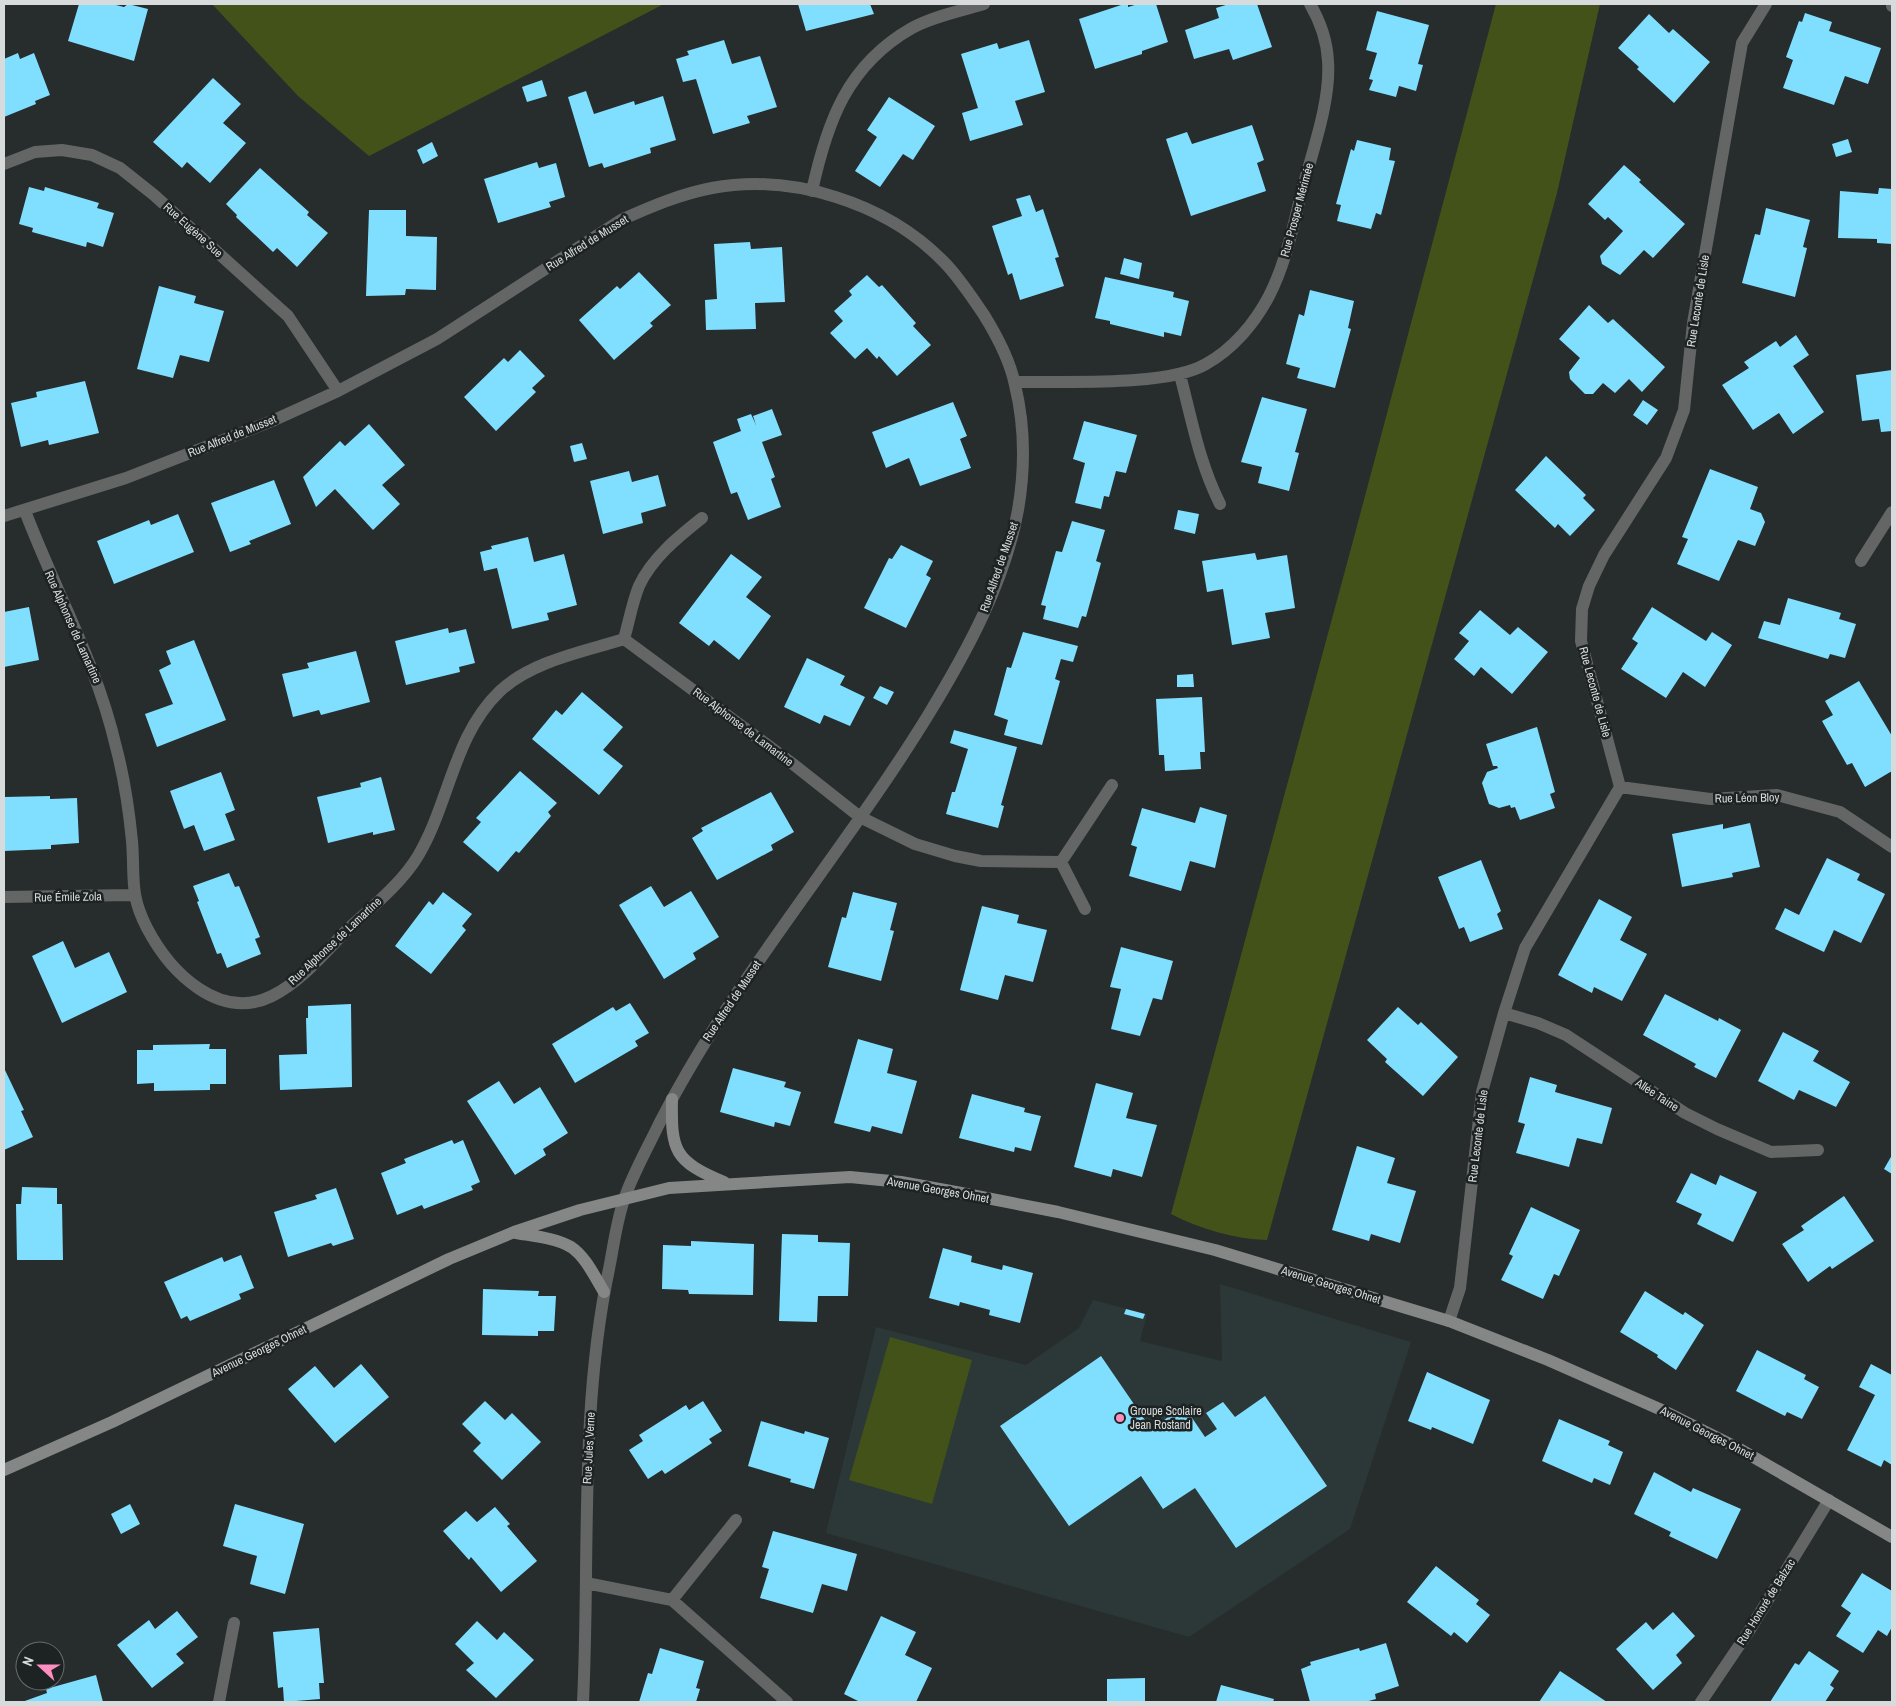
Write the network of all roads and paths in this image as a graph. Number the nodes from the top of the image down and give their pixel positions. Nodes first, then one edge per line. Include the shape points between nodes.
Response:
1 (984, 4) edge
2 (1310, 4) edge
3 (1766, 4) edge
4 (4, 164) edge
5 (812, 190) junction
6 (1180, 375) junction
7 (1015, 382) junction
8 (338, 391) junction
9 (1220, 504) dead end
10 (25, 511) junction
11 (1892, 512) edge
12 (4, 516) edge
13 (702, 518) dead end
14 (1861, 561) dead end
15 (624, 639) junction
16 (1112, 785) dead end
17 (1620, 787) junction
18 (860, 817) junction
19 (1892, 847) edge
20 (1061, 862) junction
21 (133, 895) junction
22 (4, 897) edge
23 (1085, 909) dead end
24 (1504, 1013) junction
25 (672, 1099) junction
26 (1818, 1150) dead end
27 (726, 1183) junction
28 (624, 1198) junction
29 (514, 1232) junction
30 (604, 1292) junction
31 (1450, 1321) junction
32 (4, 1470) edge
33 (1829, 1500) junction
34 (736, 1520) dead end
35 (1892, 1537) edge
36 (586, 1583) junction
37 (672, 1600) junction
38 (234, 1623) dead end
39 (219, 1702) edge
40 (583, 1702) edge
41 (787, 1702) edge
42 (1701, 1702) edge

1 - 5 street via 914,28 884,46 863,67 835,111
2 - 6 street, Rue Prosper Mérimée via 1324,34 1328,62 1326,92 1280,273 1255,320 1233,344 1206,365
3 - 17 street, Rue Leconte de Lisle via 1742,43 1693,323 1684,410 1666,458 1604,555 1582,609 1582,641
4 - 8 street, Rue Eugène Sue via 36,152 62,150 92,155 120,168 288,316
5 - 7 street, Rue Alfred de Musset via 846,201 896,225 941,259 966,286 989,323
5 - 8 street, Rue Alfred de Musset via 756,184 714,187 652,206 621,220 437,339
6 - 7 street, Rue Prosper Mérimée
6 - 9 street via 1206,476
7 - 18 street, Rue Alfred de Musset via 1023,471 1017,515 1002,566 952,675 896,768
8 - 10 street, Rue Alfred de Musset via 272,421 126,478
10 - 12 street, Rue Alfred de Musset
10 - 21 street, Rue Alphonse de Lamartine via 103,695 117,750 132,841
11 - 14 street
13 - 15 street via 659,557 647,573 639,586
15 - 18 street, Rue Alphonse de Lamartine
15 - 21 street, Rue Alphonse de Lamartine via 532,669 502,690 468,734 430,834 416,859 400,879 298,978 271,996 243,1003 221,1000 194,986 172,966 147,929
16 - 20 street
17 - 19 street, Rue Léon Bloy via 1710,799 1777,795 1840,812
17 - 24 street, Rue Leconte de Lisle via 1525,948
18 - 20 street via 915,844 955,856 981,861
18 - 25 street, Rue Alfred de Musset via 706,1038
20 - 23 street
21 - 22 street, Rue Émile Zola
24 - 26 street, Allée Taine via 1566,1036 1685,1113 1717,1129 1772,1152
24 - 31 street, Rue Leconte de Lisle via 1482,1092 1460,1288
25 - 27 street, Avenue Georges Ohnet via 673,1138 677,1151 689,1165
25 - 28 street, Rue Alfred de Musset
27 - 28 street, Avenue Georges Ohnet via 669,1188
27 - 31 street, Avenue Georges Ohnet via 850,1177 956,1192 1058,1212 1215,1250
28 - 29 street, Avenue Georges Ohnet
28 - 30 street, Rue Jules Verne
29 - 30 street via 571,1247
29 - 32 street, Avenue Georges Ohnet via 449,1258 121,1418
30 - 36 street, Rue Jules Verne via 597,1335 587,1460
31 - 33 street, Avenue Georges Ohnet via 1664,1411
33 - 35 street, Avenue Georges Ohnet
33 - 42 street, Rue Honoré de Balzac via 1749,1631
34 - 37 street
36 - 37 street
36 - 40 street, Rue Jules Verne
37 - 41 street
38 - 39 street

